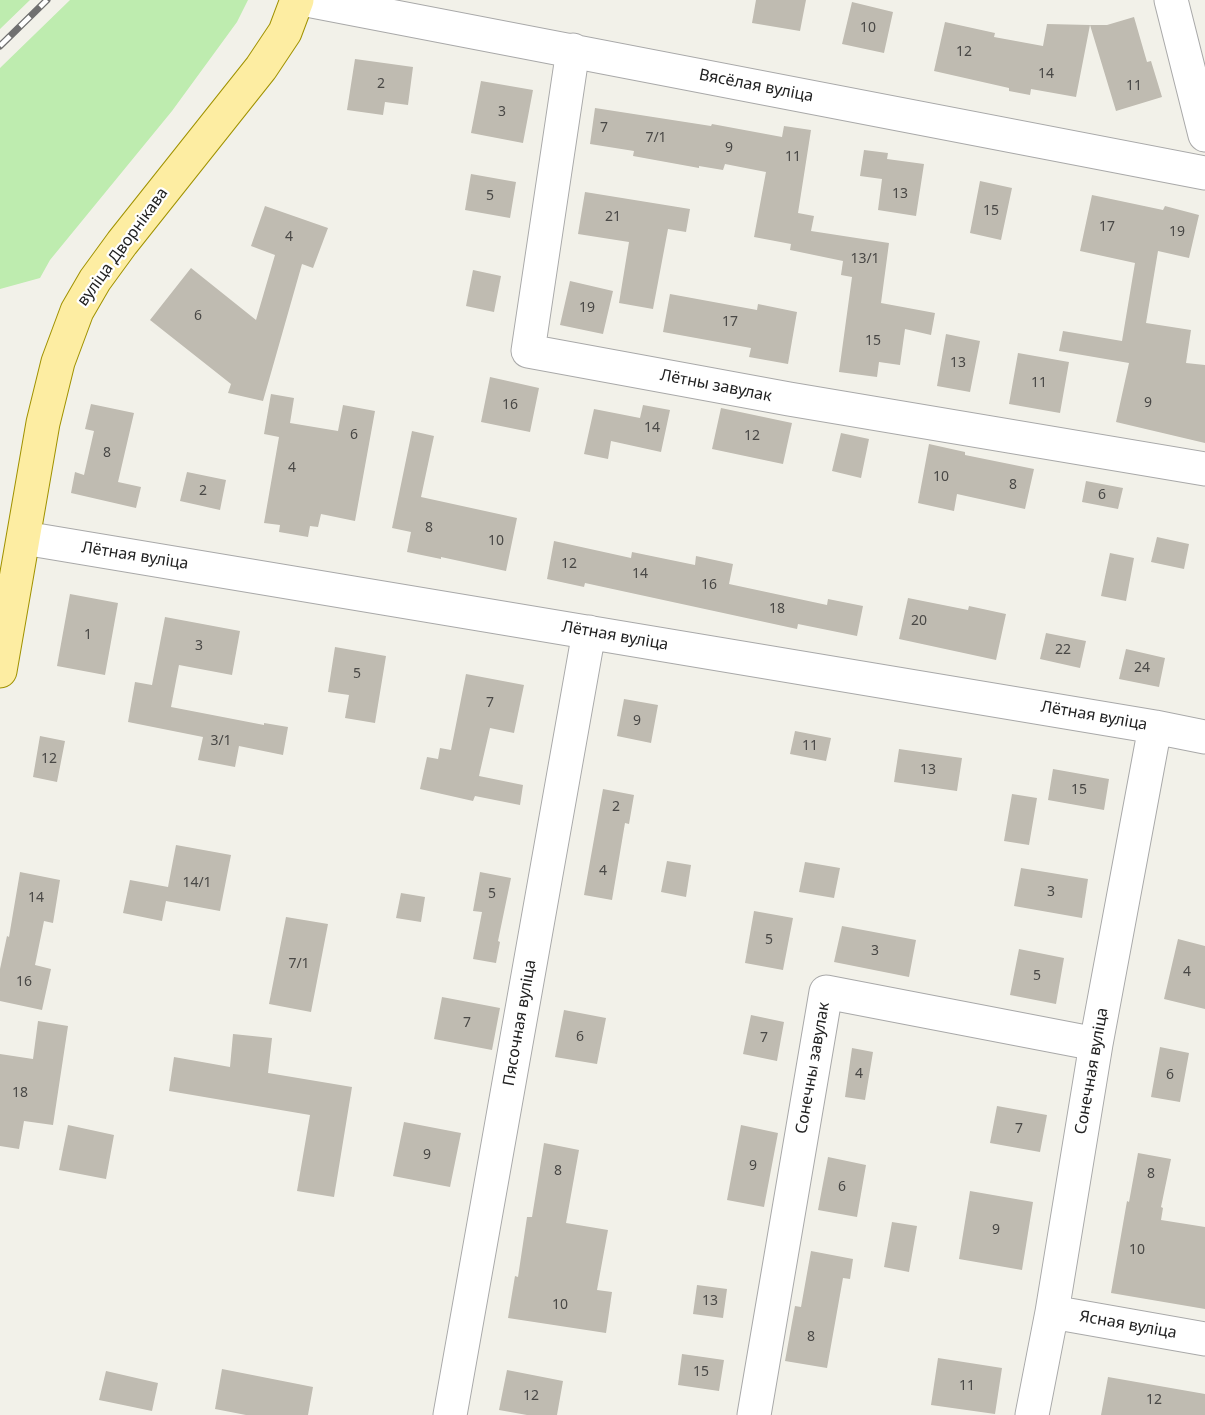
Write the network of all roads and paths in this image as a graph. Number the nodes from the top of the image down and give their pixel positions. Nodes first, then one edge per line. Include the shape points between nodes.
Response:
1 (297, 0) edge
2 (307, 0) edge
3 (1171, 0) edge
4 (573, 50) junction
5 (1205, 135) edge
6 (1205, 173) edge
7 (1205, 469) edge
8 (24, 538) junction
9 (589, 632) junction
10 (0, 671) edge
11 (1155, 727) junction
12 (1205, 737) edge
13 (1096, 1044) junction
14 (1052, 1312) junction
15 (1205, 1339) edge
16 (450, 1415) edge
17 (754, 1415) edge
18 (1032, 1415) edge

1 - 8 main road, вуліца Дворнікава via 285,32 261,68 122,243 77,311 58,362 43,423
2 - 4 street, Вясёлая вуліца
3 - 5 street
4 - 6 street, Вясёлая вуліца
4 - 7 street, Лётны завулак via 528,351
8 - 9 street, Лётная вуліца
8 - 10 main road, вуліца Дворнікава
9 - 11 street, Лётная вуліца
9 - 16 street, Пясочная вуліца
11 - 12 street, Лётная вуліца
11 - 13 street, Сонечная вуліца
13 - 14 street, Сонечная вуліца
13 - 17 street, Сонечны завулак via 826,993
14 - 15 street, Ясная вуліца
14 - 18 street, Сонечная вуліца

